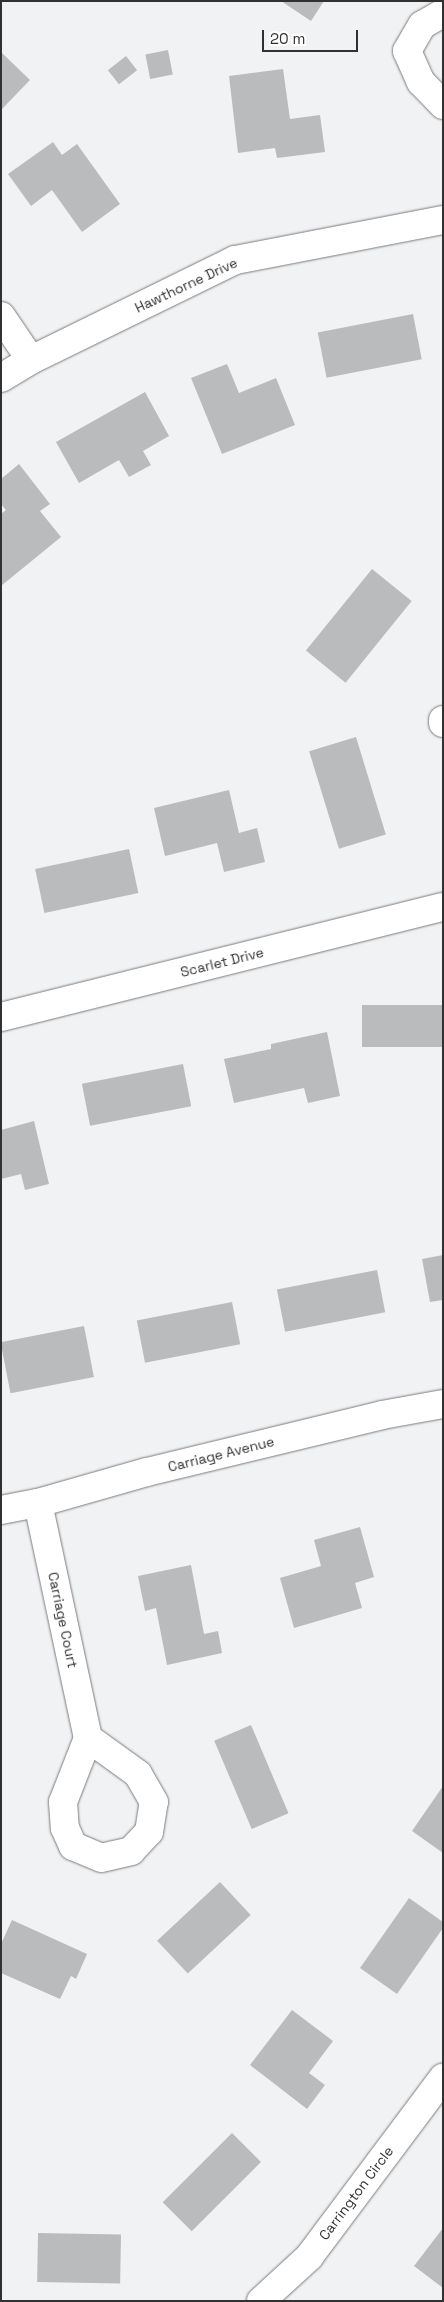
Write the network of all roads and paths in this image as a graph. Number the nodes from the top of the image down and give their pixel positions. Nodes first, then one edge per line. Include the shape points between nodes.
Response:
1 (443, 13) edge
2 (443, 105) edge
3 (443, 220) edge
4 (1, 316) edge
5 (31, 360) junction
6 (1, 378) edge
7 (443, 907) edge
8 (1, 1017) edge
9 (443, 1404) edge
10 (38, 1503) junction
11 (1, 1510) edge
12 (88, 1738) dead end
13 (443, 2078) edge
14 (261, 2301) edge

1 - 2 street via 422,25 407,51 421,82
3 - 5 street, Hawthorne Drive via 234,260
4 - 5 street
5 - 6 street, Hawthorne Drive
7 - 8 street, Scarlet Drive
9 - 10 street, Carriage Avenue via 382,1415 147,1472
10 - 11 street, Carriage Avenue
10 - 12 street, Carriage Court
13 - 14 street, Carrington Circle via 309,2257

